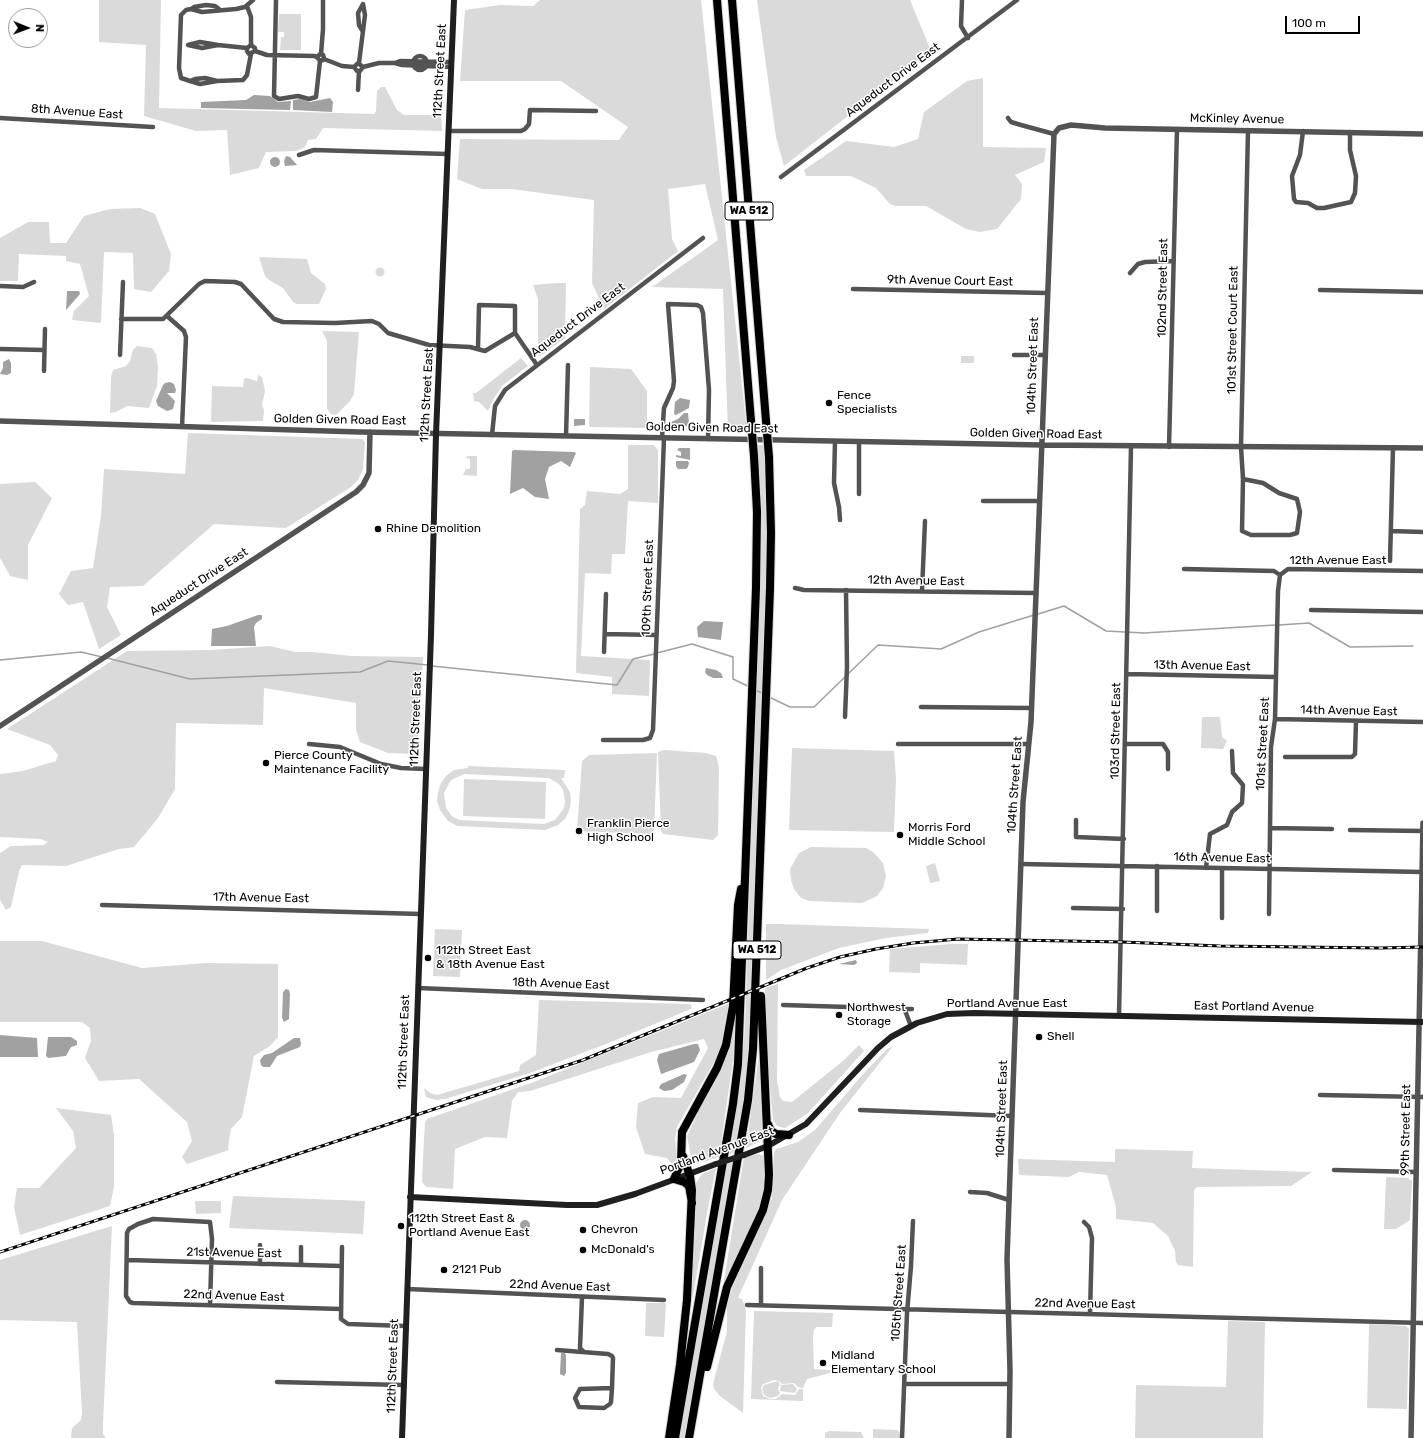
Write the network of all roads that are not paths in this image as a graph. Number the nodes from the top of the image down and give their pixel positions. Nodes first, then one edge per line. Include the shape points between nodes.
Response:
1 (253, 0) edge
2 (276, 0) edge
3 (323, 0) edge
4 (454, 0) edge
5 (717, 0) edge
6 (732, 0) edge
7 (962, 0) edge
8 (1017, 0) edge
9 (363, 2) edge
10 (247, 6) junction
11 (968, 38) junction
12 (181, 45) junction
13 (249, 46) junction
14 (253, 53) junction
15 (275, 55) junction
16 (320, 58) junction
17 (414, 63) junction
18 (427, 64) junction
19 (451, 64) junction
20 (361, 65) junction
21 (354, 67) junction
22 (359, 72) junction
23 (358, 90) dead end
24 (596, 111) dead end
25 (0, 118) edge
26 (1008, 118) dead end
27 (153, 127) dead end
28 (1177, 129) junction
29 (448, 130) junction
30 (1248, 130) junction
31 (1303, 131) junction
32 (1350, 132) junction
33 (1054, 134) junction
34 (1423, 134) edge
35 (447, 154) junction
36 (299, 155) dead end
37 (781, 177) dead end
38 (703, 238) dead end
39 (1173, 261) junction
40 (1130, 273) dead end
41 (34, 282) dead end
42 (123, 282) dead end
43 (0, 286) edge
44 (853, 289) dead end
45 (1320, 290) dead end
46 (1423, 292) edge
47 (1047, 293) junction
48 (167, 316) junction
49 (122, 319) junction
50 (46, 329) dead end
51 (515, 333) junction
52 (441, 346) junction
53 (478, 348) junction
54 (0, 349) edge
55 (44, 350) junction
56 (120, 355) dead end
57 (1014, 355) dead end
58 (1045, 355) junction
59 (535, 362) junction
60 (568, 365) dead end
61 (44, 371) dead end
62 (0, 421) edge
63 (182, 427) junction
64 (370, 432) junction
65 (436, 434) junction
66 (492, 435) junction
67 (566, 436) junction
68 (663, 438) junction
69 (708, 439) junction
70 (836, 441) junction
71 (859, 442) junction
72 (1042, 445) junction
73 (1131, 447) junction
74 (1169, 447) junction
75 (1241, 447) junction
76 (1393, 448) junction
77 (1423, 448) edge
78 (1243, 479) junction
79 (859, 494) dead end
80 (983, 501) dead end
81 (1039, 501) junction
82 (840, 520) dead end
83 (925, 521) dead end
84 (1391, 531) junction
85 (1423, 532) edge
86 (1390, 561) dead end
87 (1184, 569) dead end
88 (1423, 572) edge
89 (1280, 575) junction
90 (795, 588) dead end
91 (846, 590) junction
92 (922, 591) junction
93 (1036, 592) junction
94 (606, 594) dead end
95 (1311, 610) dead end
96 (1423, 612) edge
97 (605, 634) junction
98 (656, 635) junction
99 (604, 652) dead end
100 (1127, 674) junction
101 (1276, 677) junction
102 (921, 707) dead end
103 (1031, 708) junction
104 (845, 717) dead end
105 (1275, 719) junction
106 (1356, 722) junction
107 (1423, 722) edge
108 (0, 726) edge
109 (603, 740) dead end
110 (309, 744) dead end
111 (898, 744) dead end
112 (1028, 744) junction
113 (1126, 744) junction
114 (1232, 751) dead end
115 (1285, 757) dead end
116 (425, 769) junction
117 (1168, 769) dead end
118 (1076, 820) dead end
119 (1423, 823) edge
120 (1270, 828) junction
121 (1332, 829) dead end
122 (1350, 830) dead end
123 (1423, 831) edge
124 (1124, 838) junction
125 (746, 859) junction
126 (761, 859) junction
127 (1021, 864) junction
128 (1124, 866) junction
129 (1157, 866) junction
130 (1206, 868) junction
131 (1222, 868) junction
132 (1270, 869) junction
133 (1423, 872) edge
134 (102, 905) dead end
135 (1073, 908) dead end
136 (1123, 910) junction
137 (1157, 911) dead end
138 (420, 914) junction
139 (1269, 914) dead end
140 (1222, 918) dead end
141 (1422, 955) edge
142 (418, 988) junction
143 (703, 1000) dead end
144 (783, 1005) dead end
145 (904, 1008) junction
146 (912, 1009) dead end
147 (1016, 1014) junction
148 (1085, 1015) joint
149 (1119, 1016) junction
150 (1421, 1022) edge
151 (911, 1026) junction
152 (1320, 1095) dead end
153 (1420, 1097) edge
154 (860, 1110) dead end
155 (766, 1116) junction
156 (1012, 1116) junction
157 (790, 1135) junction
158 (768, 1146) junction
159 (681, 1148) junction
160 (1334, 1170) dead end
161 (1416, 1172) junction
162 (689, 1174) junction
163 (674, 1179) junction
164 (970, 1192) dead end
165 (410, 1197) junction
166 (1009, 1200) junction
167 (692, 1203) junction
168 (913, 1221) dead end
169 (1084, 1222) dead end
170 (260, 1245) dead end
171 (301, 1246) dead end
172 (342, 1247) dead end
173 (127, 1260) junction
174 (212, 1262) junction
175 (260, 1264) junction
176 (300, 1265) junction
177 (341, 1266) junction
178 (761, 1268) dead end
179 (407, 1289) junction
180 (582, 1297) junction
181 (664, 1300) dead end
182 (210, 1305) junction
183 (747, 1305) dead end
184 (761, 1305) junction
185 (341, 1309) junction
186 (907, 1310) junction
187 (1008, 1313) junction
188 (1090, 1314) junction
189 (1413, 1323) junction
190 (1423, 1323) edge
191 (405, 1326) junction
192 (557, 1350) dead end
193 (583, 1351) junction
194 (277, 1382) dead end
195 (403, 1384) junction
196 (904, 1384) junction
197 (1010, 1384) junction
198 (612, 1388) junction
199 (402, 1438) edge
200 (669, 1438) edge
201 (675, 1438) edge
202 (689, 1438) edge
203 (902, 1438) edge
204 (1009, 1438) edge
205 (1411, 1438) edge

1 - 10 street
2 - 15 street
3 - 16 street
4 - 19 main road, 112th Street East
5 - 125 highway, WA 512, bridge via 757,512
6 - 126 highway, WA 512, bridge via 769,457 771,549
7 - 11 street via 961,26
8 - 11 street, Aqueduct Drive East
9 - 20 street
10 - 12 street via 236,9 206,6 184,11 181,15
10 - 13 street via 250,13
11 - 37 street, Aqueduct Drive East
12 - 13 street via 203,42
12 - 14 street via 179,73 182,80 200,84 243,80 247,75
13 - 14 street via 247,51
13 - 14 street via 254,46
14 - 15 street
15 - 16 street
15 - 16 street via 274,96 279,99 298,96 312,99 318,96
16 - 21 street via 342,66
17 - 18 street via 420,56
17 - 18 street via 420,71
17 - 20 street via 400,61
18 - 19 street
19 - 29 main road, 112th Street East
20 - 21 street via 355,64
20 - 22 street
21 - 22 street
22 - 23 street
24 - 29 street via 530,110 528,124 521,132
25 - 27 street, 8th Avenue East
26 - 33 street via 1021,126
28 - 30 street, McKinley Avenue
28 - 33 street, McKinley Avenue via 1071,125 1059,128
28 - 39 street, 102nd Street East
29 - 35 main road, 112th Street East
30 - 31 street, McKinley Avenue
30 - 75 street, 101st Street Court East
31 - 32 street, McKinley Avenue
31 - 32 street via 1300,155 1292,176 1294,199 1296,202 1317,208 1351,202 1355,193 1356,176 1350,150
32 - 34 street, McKinley Avenue
33 - 47 street, 104th Street East
35 - 36 street via 314,150
35 - 52 main road, 112th Street East
38 - 59 street, Aqueduct Drive East
39 - 40 street via 1145,262 1138,264
39 - 74 street, 102nd Street East
41 - 43 street via 23,286
42 - 49 street
44 - 47 street, 9th Avenue Court East
45 - 46 street
47 - 58 street, 104th Street East
48 - 49 street via 160,320
48 - 52 street via 205,281 235,282 241,284 278,321 372,321 388,333
48 - 63 street via 186,337
49 - 56 street
50 - 55 street
51 - 53 street via 485,351
51 - 53 street via 515,306 479,305
51 - 59 street
52 - 53 street
52 - 65 main road, 112th Street East
54 - 55 street
55 - 61 street
57 - 58 street
58 - 72 street, 104th Street East
59 - 66 street, Aqueduct Drive East via 502,394 494,414
60 - 67 street
62 - 63 street, Golden Given Road East
63 - 64 street, Golden Given Road East
64 - 65 street, Golden Given Road East
64 - 108 street, Aqueduct Drive East via 369,473 356,492
65 - 66 street, Golden Given Road East
65 - 116 main road, 112th Street East
66 - 67 street, Golden Given Road East
67 - 68 street, Golden Given Road East
68 - 69 street, Golden Given Road East
68 - 69 street, 109th Street East via 664,408 674,381 668,304 697,305 703,313 709,390
68 - 98 street, 109th Street East
69 - 70 street, Golden Given Road East
70 - 71 street, Golden Given Road East
70 - 82 street via 834,483 840,506
71 - 72 street, Golden Given Road East
71 - 79 street
72 - 73 street, Golden Given Road East
72 - 81 street, 104th Street East
73 - 74 street, Golden Given Road East
73 - 100 street, 103rd Street East
74 - 75 street, Golden Given Road East
75 - 76 street, Golden Given Road East
75 - 78 street, 101st Street Court East
76 - 77 street, Golden Given Road East
76 - 84 street
78 - 78 street, 101st Street Court East via 1263,483 1279,493 1297,499 1300,512 1297,533 1251,535 1242,531
80 - 81 street
81 - 93 street, 104th Street East
83 - 92 street
84 - 85 street
84 - 86 street
87 - 89 street, 12th Avenue East via 1274,571
88 - 89 street, 12th Avenue East via 1288,569
89 - 101 street, 101st Street East
90 - 91 street, 12th Avenue East
91 - 92 street, 12th Avenue East
91 - 104 street
92 - 93 street, 12th Avenue East
93 - 103 street, 104th Street East
94 - 97 street
95 - 96 street
97 - 98 street
97 - 99 street
98 - 109 street, 109th Street East via 653,730 650,738 633,741
100 - 101 street, 13th Avenue East
100 - 113 street, 103rd Street East
101 - 105 street, 101st Street East
102 - 103 street
103 - 112 street, 104th Street East
105 - 106 street, 14th Avenue East
105 - 120 street, 101st Street East via 1271,747
106 - 107 street, 14th Avenue East
106 - 115 street via 1355,754 1352,757
110 - 116 street via 340,747 382,764 400,768
111 - 112 street
112 - 127 street, 104th Street East
113 - 117 street via 1166,746
113 - 124 street, 103rd Street East
114 - 130 street via 1233,773 1243,785 1242,803 1232,812 1227,825 1210,834
116 - 138 main road, 112th Street East
118 - 124 street via 1076,837
119 - 123 street, 99th Street East
120 - 121 street
120 - 132 street, 101st Street East
122 - 123 street
123 - 133 street, 99th Street East
124 - 128 street, 103rd Street East
125 - 159 highway via 738,905 733,1006 726,1045 717,1068 685,1125
125 - 201 highway, WA 512 via 737,1072
126 - 155 highway via 761,1017
126 - 202 highway, WA 512 via 754,1049 748,1100
127 - 128 street, 16th Avenue East
127 - 147 street, 104th Street East
128 - 129 street, 16th Avenue East
128 - 136 street, 103rd Street East
129 - 130 street, 16th Avenue East
129 - 137 street
130 - 131 street, 16th Avenue East
131 - 132 street, 16th Avenue East
131 - 140 street
132 - 133 street, 16th Avenue East
132 - 139 street, 101st Street East
133 - 141 street, 99th Street East
134 - 138 street, 17th Avenue East
135 - 136 street
136 - 149 street, 103rd Street East
138 - 142 main road, 112th Street East
141 - 150 street, 99th Street East
142 - 143 street, 18th Avenue East
142 - 165 main road, 112th Street East
144 - 145 street
145 - 146 street
145 - 151 street
147 - 148 main road, Portland Avenue East
147 - 151 main road, Portland Avenue East via 957,1013 937,1016
147 - 156 street, 104th Street East
148 - 149 main road, East Portland Avenue
149 - 150 main road, East Portland Avenue
150 - 153 street, 99th Street East
151 - 157 main road, Portland Avenue East via 878,1048 806,1124
152 - 153 street
153 - 161 street, 99th Street East
154 - 156 street
155 - 157 highway via 769,1128 773,1132
155 - 158 highway
156 - 166 street, 104th Street East
157 - 158 main road, Portland Avenue East
158 - 162 main road, Portland Avenue East, bridge
158 - 202 highway via 769,1175 765,1203 727,1287
159 - 162 highway
159 - 163 highway via 681,1163
160 - 161 street
161 - 189 street, 99th Street East
162 - 163 main road, Portland Avenue East
162 - 167 highway
163 - 165 main road, Portland Avenue East via 616,1200 594,1205
163 - 167 highway via 689,1186
164 - 166 street via 987,1193
165 - 179 main road, 112th Street East
166 - 187 street, 104th Street East
167 - 200 highway via 685,1331
168 - 186 street, 105th Street East
169 - 188 street via 1089,1227 1092,1238
170 - 175 street
171 - 176 street
172 - 177 street
173 - 174 street, 21st Avenue East
173 - 174 street via 128,1231 153,1219 210,1222
173 - 182 street, 22nd Avenue East via 126,1296 133,1303
174 - 175 street, 21st Avenue East
174 - 182 street
175 - 176 street, 21st Avenue East
176 - 177 street, 21st Avenue East
177 - 185 street
178 - 184 street
179 - 180 street, 22nd Avenue East
179 - 191 main road, 112th Street East
180 - 181 street, 22nd Avenue East
180 - 193 street via 580,1348
182 - 185 street, 22nd Avenue East
183 - 184 street, 22nd Avenue East
184 - 186 street, 22nd Avenue East
185 - 191 street via 340,1318 348,1324
186 - 187 street, 22nd Avenue East
186 - 196 street, 105th Street East
187 - 188 street, 22nd Avenue East
187 - 197 street, 104th Street East
188 - 189 street, 22nd Avenue East
189 - 190 street, 22nd Avenue East
189 - 205 street, 99th Street East
191 - 195 main road, 112th Street East
192 - 193 street
193 - 198 street via 608,1354 613,1358
194 - 195 street
195 - 199 main road, 112th Street East
196 - 197 street
196 - 203 street, 105th Street East
197 - 204 street, 104th Street East
198 - 198 street via 611,1402 607,1407 581,1408 577,1404 575,1398 578,1390

